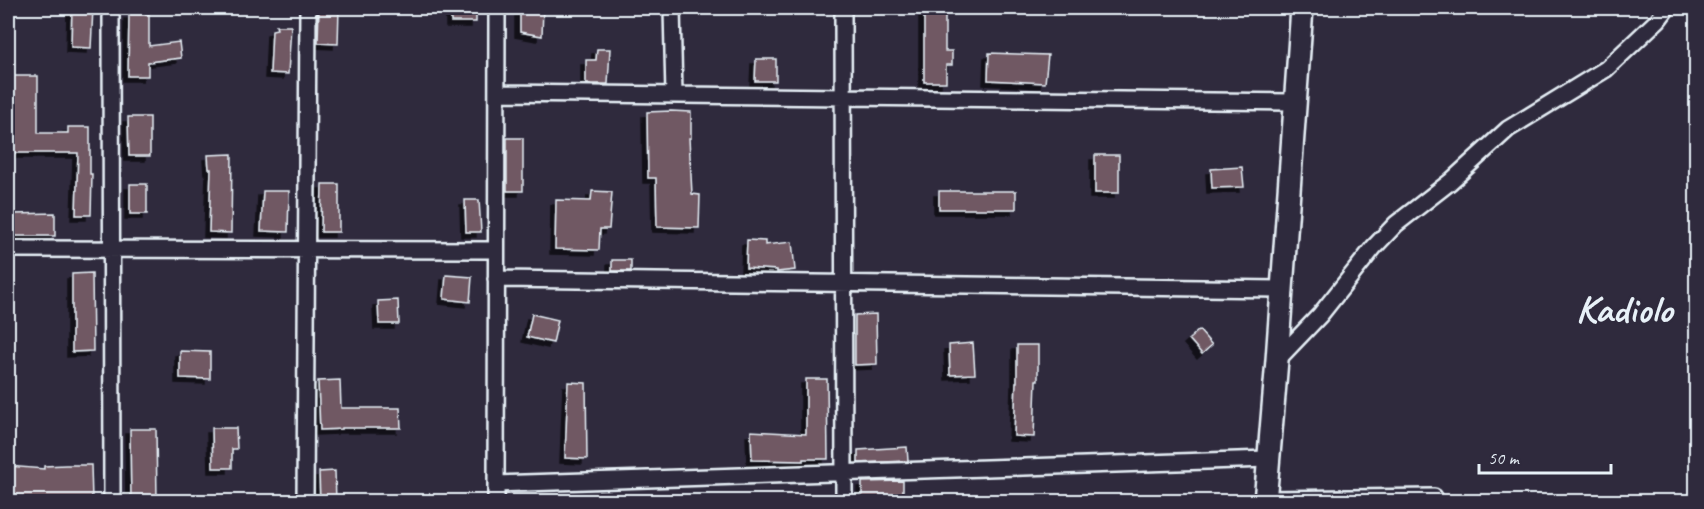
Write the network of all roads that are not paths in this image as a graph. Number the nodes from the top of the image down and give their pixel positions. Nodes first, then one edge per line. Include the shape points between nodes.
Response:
1 (111, 8) edge
2 (308, 8) edge
3 (497, 8) edge
4 (672, 8) edge
5 (843, 8) edge
6 (1302, 8) edge
7 (1667, 8) edge
8 (497, 93) junction
9 (674, 95) junction
10 (843, 97) junction
11 (1295, 102) junction
12 (8, 249) edge
13 (111, 249) junction
14 (307, 249) junction
15 (496, 250) junction
16 (496, 279) junction
17 (843, 284) junction
18 (1282, 290) junction
19 (1277, 360) junction
20 (1268, 459) junction
21 (844, 473) junction
22 (496, 484) junction
23 (1434, 497) dead end
24 (1265, 500) edge
25 (112, 501) edge
26 (305, 501) edge
27 (496, 501) edge
28 (844, 501) edge

1 - 13 street
2 - 14 street
3 - 8 street
4 - 9 street
5 - 10 street
6 - 11 main road
7 - 19 street via 1606,69 1508,129 1396,225
8 - 9 street
8 - 15 street
9 - 10 street
10 - 11 street
10 - 17 street
11 - 18 main road
12 - 13 street
13 - 14 street
13 - 25 street
14 - 15 street
14 - 26 street
15 - 16 street
16 - 17 street
16 - 22 street
17 - 18 street
17 - 21 street
18 - 19 main road
19 - 20 main road
20 - 21 street
20 - 24 main road
21 - 22 street
21 - 28 street
22 - 27 street
23 - 24 street

